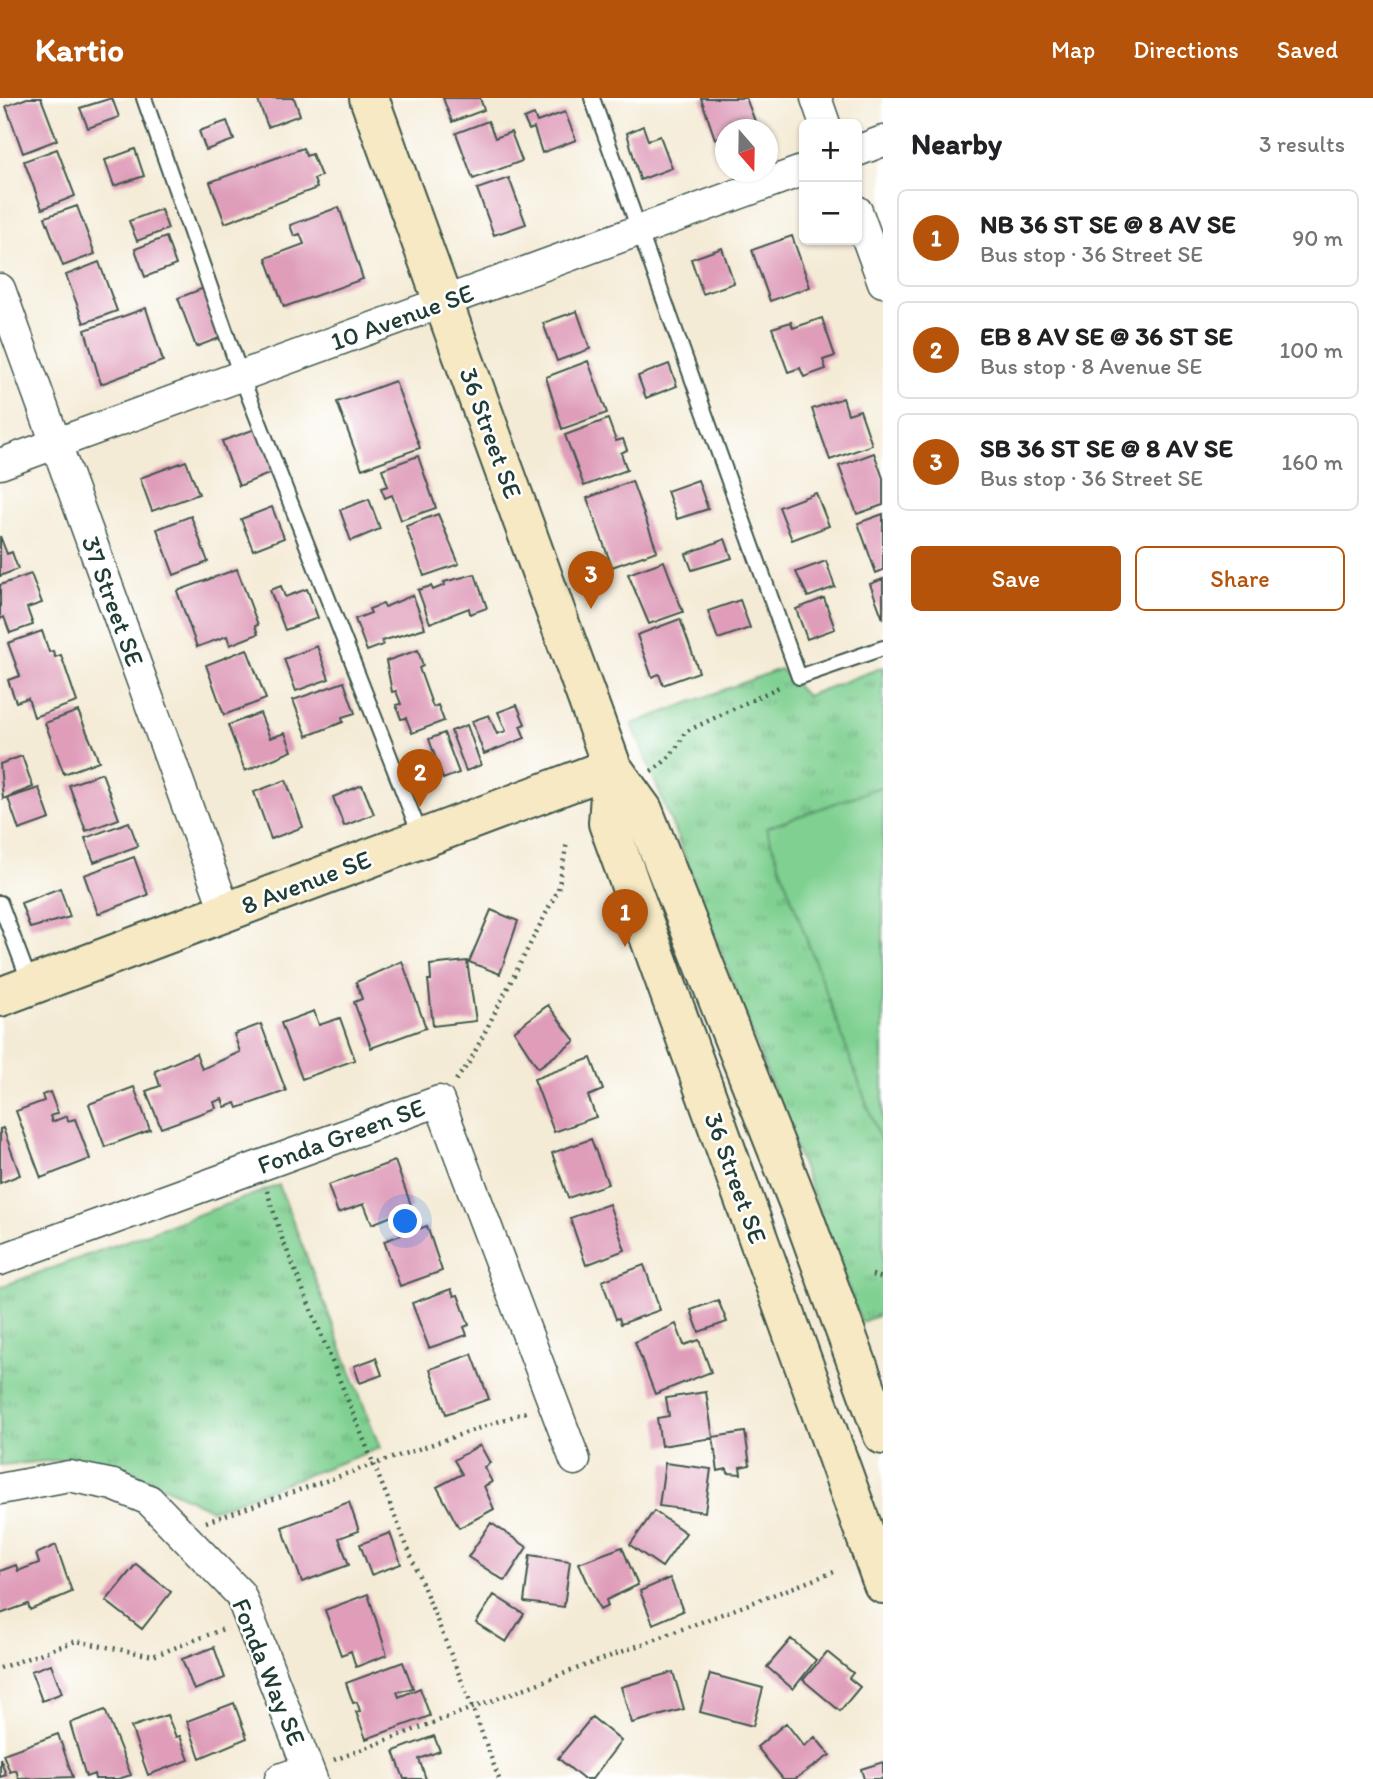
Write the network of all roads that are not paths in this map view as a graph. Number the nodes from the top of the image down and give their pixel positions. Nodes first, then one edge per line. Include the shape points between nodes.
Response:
1 (144, 98) edge
2 (369, 98) edge
3 (592, 98) edge
4 (816, 98) edge
5 (823, 119) edge
6 (883, 141) edge
7 (862, 149) edge
8 (799, 172) edge
9 (862, 225) edge
10 (639, 230) junction
11 (883, 282) edge
12 (0, 289) edge
13 (444, 302) junction
14 (241, 376) junction
15 (56, 444) junction
16 (0, 464) edge
17 (883, 648) edge
18 (612, 767) junction
19 (421, 837) junction
20 (0, 902) edge
21 (226, 913) junction
22 (16, 991) edge
23 (0, 1260) edge
24 (883, 1435) edge
25 (575, 1460) dead end
26 (0, 1489) edge
27 (883, 1584) edge
28 (310, 1774) edge
29 (279, 1779) edge

1 - 14 lane
2 - 13 main road, 36 Street SE
3 - 10 lane
4 - 5 street
6 - 7 street
8 - 10 street, 10 Avenue SE
9 - 11 street
10 - 13 street, 10 Avenue SE
10 - 17 lane via 799,677
12 - 15 street, 37 Street SE
13 - 14 street, 10 Avenue SE
13 - 18 main road, 36 Street SE
14 - 15 street, 10 Avenue SE
14 - 19 lane
15 - 16 street, 10 Avenue SE
15 - 21 street, 37 Street SE
18 - 19 main road, 8 Avenue SE
18 - 24 main road, 36 Street SE via 643,810 802,1212
18 - 27 main road, 36 Street SE via 608,824
19 - 21 main road, 8 Avenue SE
20 - 22 lane
21 - 22 main road, 8 Avenue SE
23 - 25 street, Fonda Green SE via 439,1101
26 - 28 street, Fonda Way SE via 69,1476 113,1485 149,1500 240,1594
28 - 29 street

